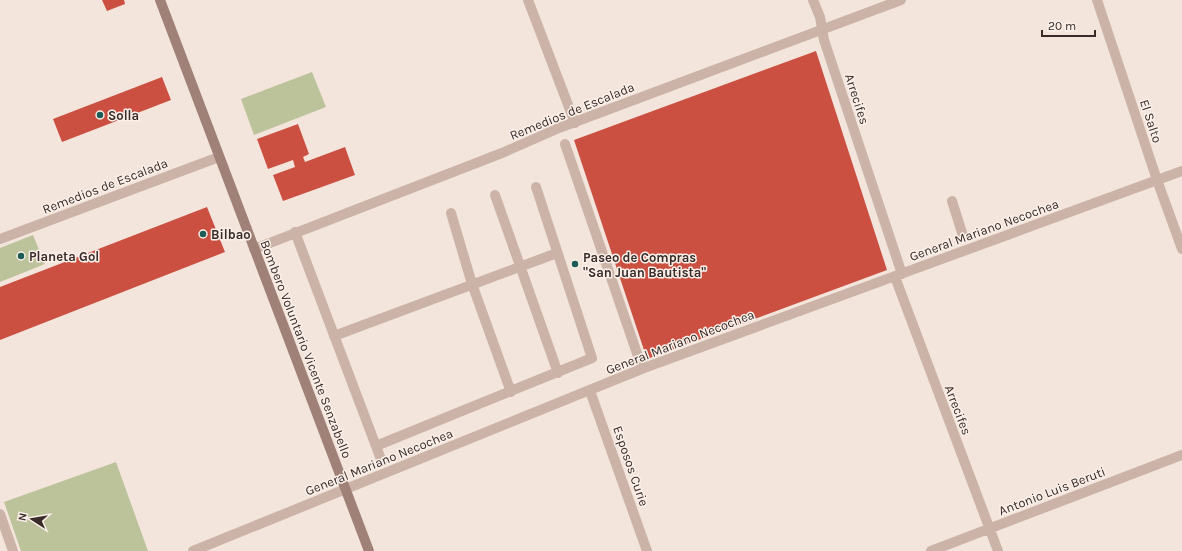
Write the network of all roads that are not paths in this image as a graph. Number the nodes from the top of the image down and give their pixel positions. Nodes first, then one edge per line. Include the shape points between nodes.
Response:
1 (160, 0) edge
2 (528, 0) edge
3 (813, 0) edge
4 (901, 0) edge
5 (1098, 0) edge
6 (823, 31) junction
7 (575, 123) junction
8 (565, 144) dead end
9 (219, 157) junction
10 (1182, 171) edge
11 (1157, 180) junction
12 (536, 186) dead end
13 (495, 195) dead end
14 (952, 201) dead end
15 (451, 213) dead end
16 (295, 232) junction
17 (963, 236) dead end
18 (0, 239) edge
19 (254, 248) junction
20 (1182, 249) edge
21 (557, 252) junction
22 (520, 266) junction
23 (898, 275) junction
24 (472, 284) junction
25 (334, 336) junction
26 (640, 362) dead end
27 (558, 373) junction
28 (590, 390) junction
29 (511, 392) junction
30 (376, 446) junction
31 (1182, 455) edge
32 (382, 462) dead end
33 (346, 489) junction
34 (0, 514) edge
35 (990, 529) junction
36 (13, 551) edge
37 (193, 551) edge
38 (369, 551) edge
39 (647, 551) edge
40 (931, 551) edge
41 (998, 551) edge

1 - 9 main road, Bombero Voluntario Vicente Senzabello
2 - 7 street
3 - 6 street, Arrecifes
4 - 6 street, Remedios de Escalada
5 - 11 street, El Salto
6 - 7 street, Remedios de Escalada
6 - 23 street, Arrecifes
7 - 16 street, Remedios de Escalada
8 - 26 street
9 - 18 street, Remedios de Escalada
9 - 19 main road, Bombero Voluntario Vicente Senzabello
10 - 11 street, General Mariano Necochea
11 - 20 street, El Salto
11 - 23 street, General Mariano Necochea
12 - 21 street
13 - 22 street
14 - 17 street
15 - 24 street
16 - 19 street, Remedios de Escalada
16 - 25 street
19 - 33 main road, Bombero Voluntario Vicente Senzabello
21 - 22 street
21 - 27 street via 592,358
22 - 24 street
22 - 27 street
23 - 28 street, General Mariano Necochea
23 - 35 street, Arrecifes
24 - 25 street
24 - 29 street
25 - 30 street
27 - 29 street
28 - 33 street, General Mariano Necochea
28 - 39 street, Esposos Curie
29 - 30 street
30 - 32 street
31 - 35 street, Antonio Luis Beruti
33 - 37 street, General Mariano Necochea
33 - 38 main road, Bombero Voluntario Vicente Senzabello
34 - 36 street
35 - 40 street, Antonio Luis Beruti
35 - 41 street, Arrecifes

